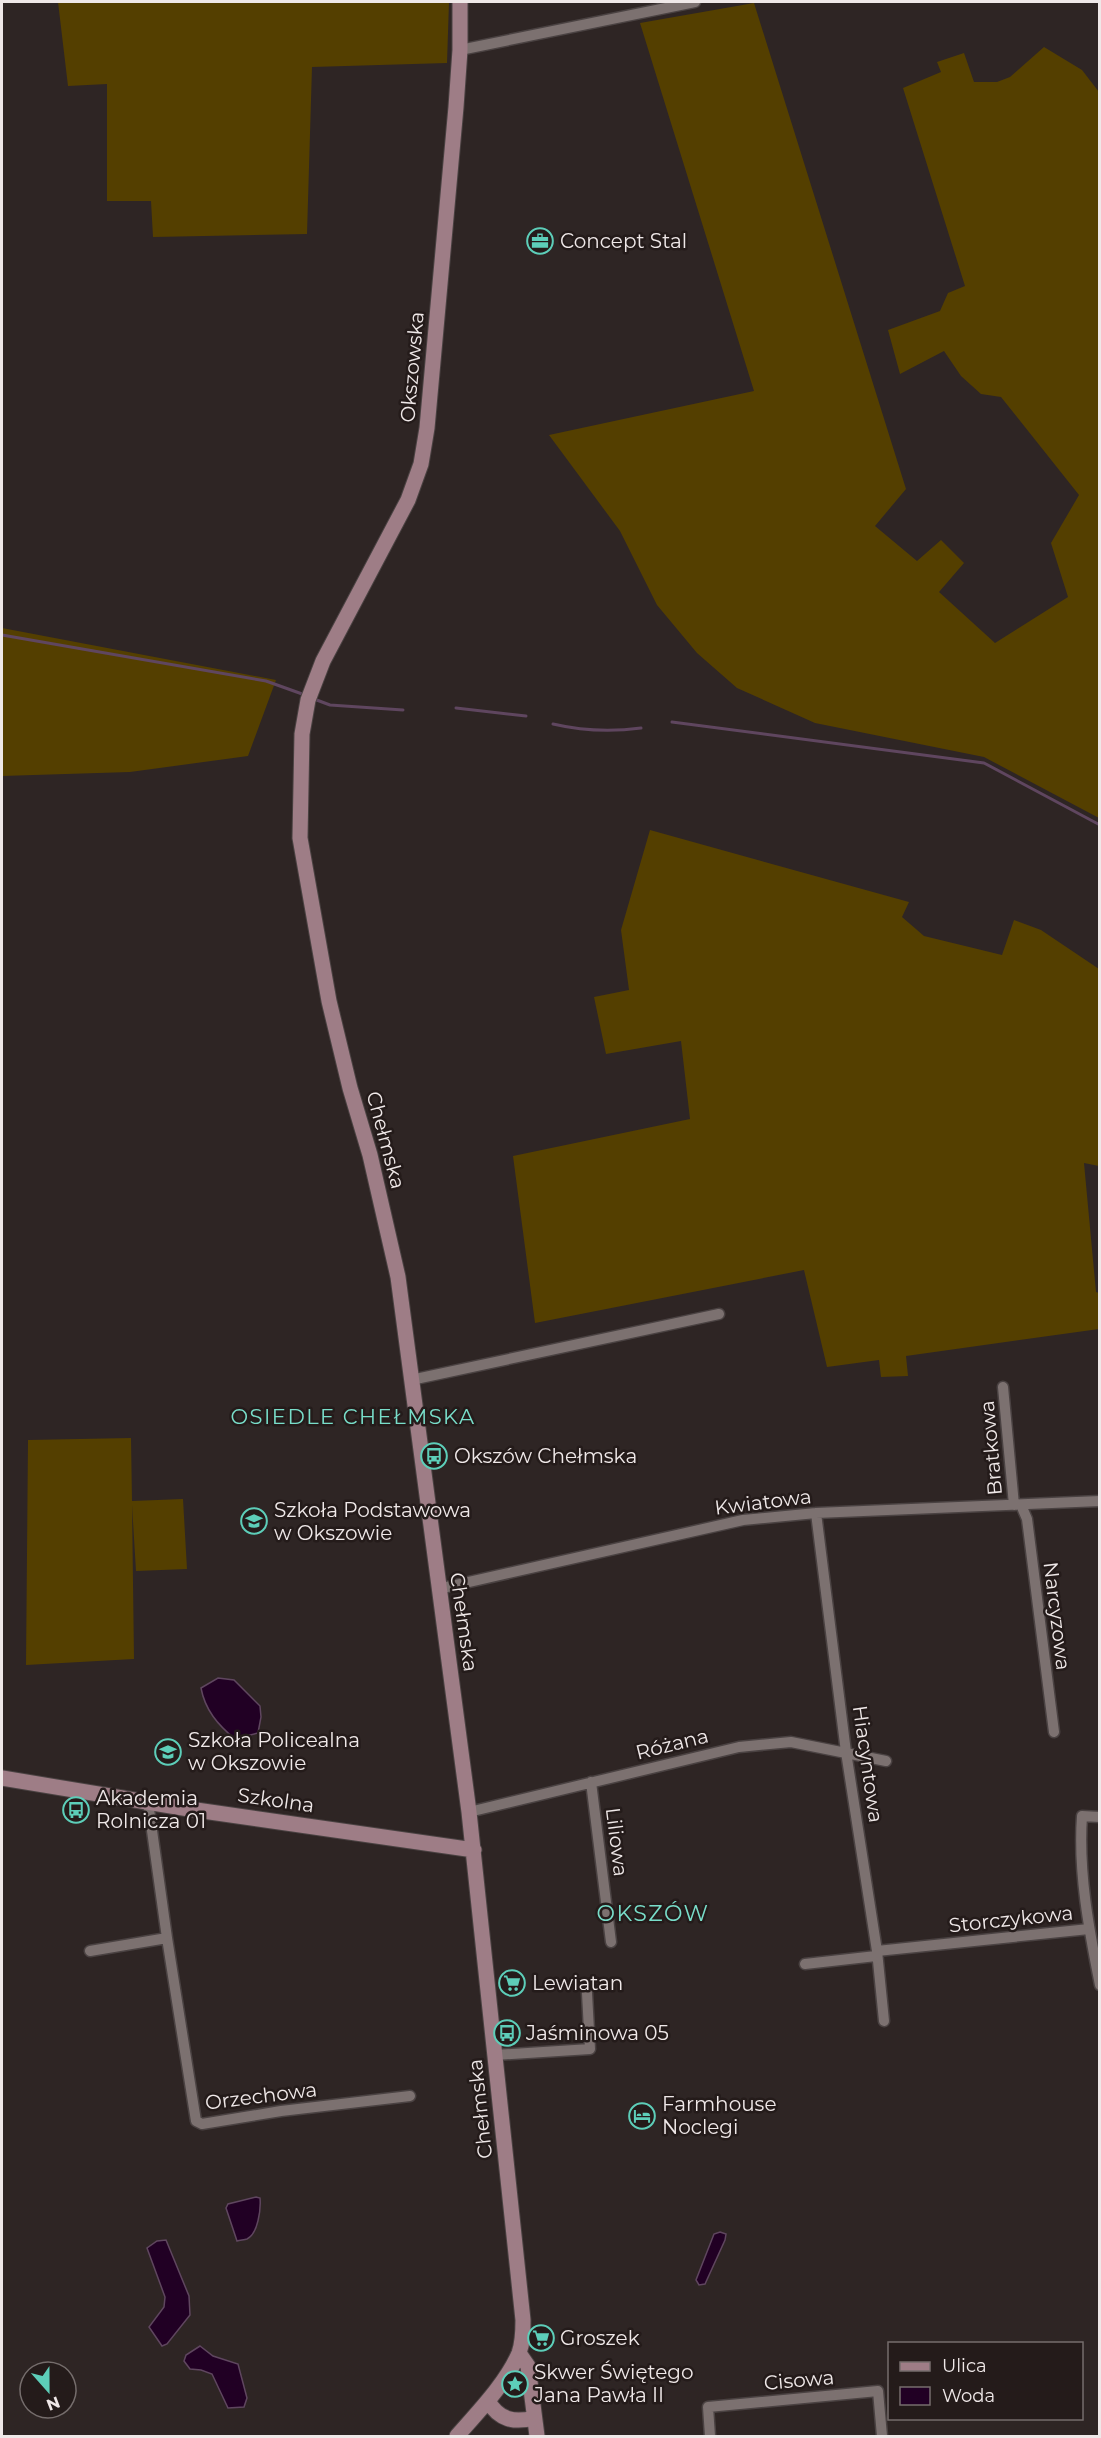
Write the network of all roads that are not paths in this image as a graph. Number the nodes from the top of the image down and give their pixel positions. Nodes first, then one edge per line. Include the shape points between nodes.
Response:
1 (460, 2) edge
2 (695, 2) edge
3 (460, 50) junction
4 (306, 711) joint
5 (719, 1314) dead end
6 (411, 1380) junction
7 (1003, 1387) dead end
8 (1100, 1502) edge
9 (1018, 1505) junction
10 (816, 1513) junction
11 (438, 1589) junction
12 (1054, 1732) dead end
13 (846, 1752) junction
14 (886, 1761) dead end
15 (2, 1778) edge
16 (591, 1782) junction
17 (148, 1802) junction
18 (469, 1812) junction
19 (1100, 1817) edge
20 (474, 1850) junction
21 (1089, 1929) junction
22 (167, 1938) junction
23 (611, 1942) dead end
24 (90, 1951) dead end
25 (876, 1953) junction
26 (805, 1964) dead end
27 (1100, 1985) edge
28 (586, 1993) dead end
29 (884, 2021) dead end
30 (495, 2055) junction
31 (410, 2096) dead end
32 (519, 2353) junction
33 (488, 2401) junction
34 (534, 2418) junction
35 (457, 2436) edge
36 (537, 2436) edge
37 (710, 2436) edge
38 (882, 2436) edge

1 - 3 main road, Okszowska
2 - 3 street
3 - 4 main road, Okszowska via 421,464 408,500 311,688
4 - 6 main road, Chełmska via 300,772 303,860 329,1000 395,1263
5 - 6 street
6 - 11 main road, Chełmska
7 - 9 street, Bratkowa
8 - 9 street, Kwiatowa
9 - 10 street, Kwiatowa
9 - 12 street, Narcyzowa via 1027,1519
10 - 11 street, Kwiatowa via 743,1520
10 - 13 street, Hiacyntowa
11 - 18 main road, Chełmska
13 - 14 street, Różana
13 - 16 street, Różana via 791,1742 768,1743
13 - 25 street, Hiacyntowa
15 - 17 main road, Szkolna
16 - 18 street, Różana
16 - 23 street, Liliowa
17 - 20 main road, Szkolna
17 - 22 street, Orzechowa
18 - 20 main road, Chełmska
19 - 21 street, Storczykowa via 1082,1816 1080,1834
20 - 30 main road, Chełmska
21 - 25 street, Storczykowa
21 - 27 street
22 - 24 street
22 - 31 street, Orzechowa via 196,2121 202,2124
25 - 26 street, Storczykowa
25 - 29 street, Hiacyntowa
28 - 30 street via 590,2049
30 - 32 main road, Chełmska via 524,2320
32 - 33 main road
32 - 34 main road via 528,2366
33 - 34 main road via 507,2420
33 - 35 main road
34 - 36 main road
37 - 38 street, Cisowa via 708,2407 878,2391

